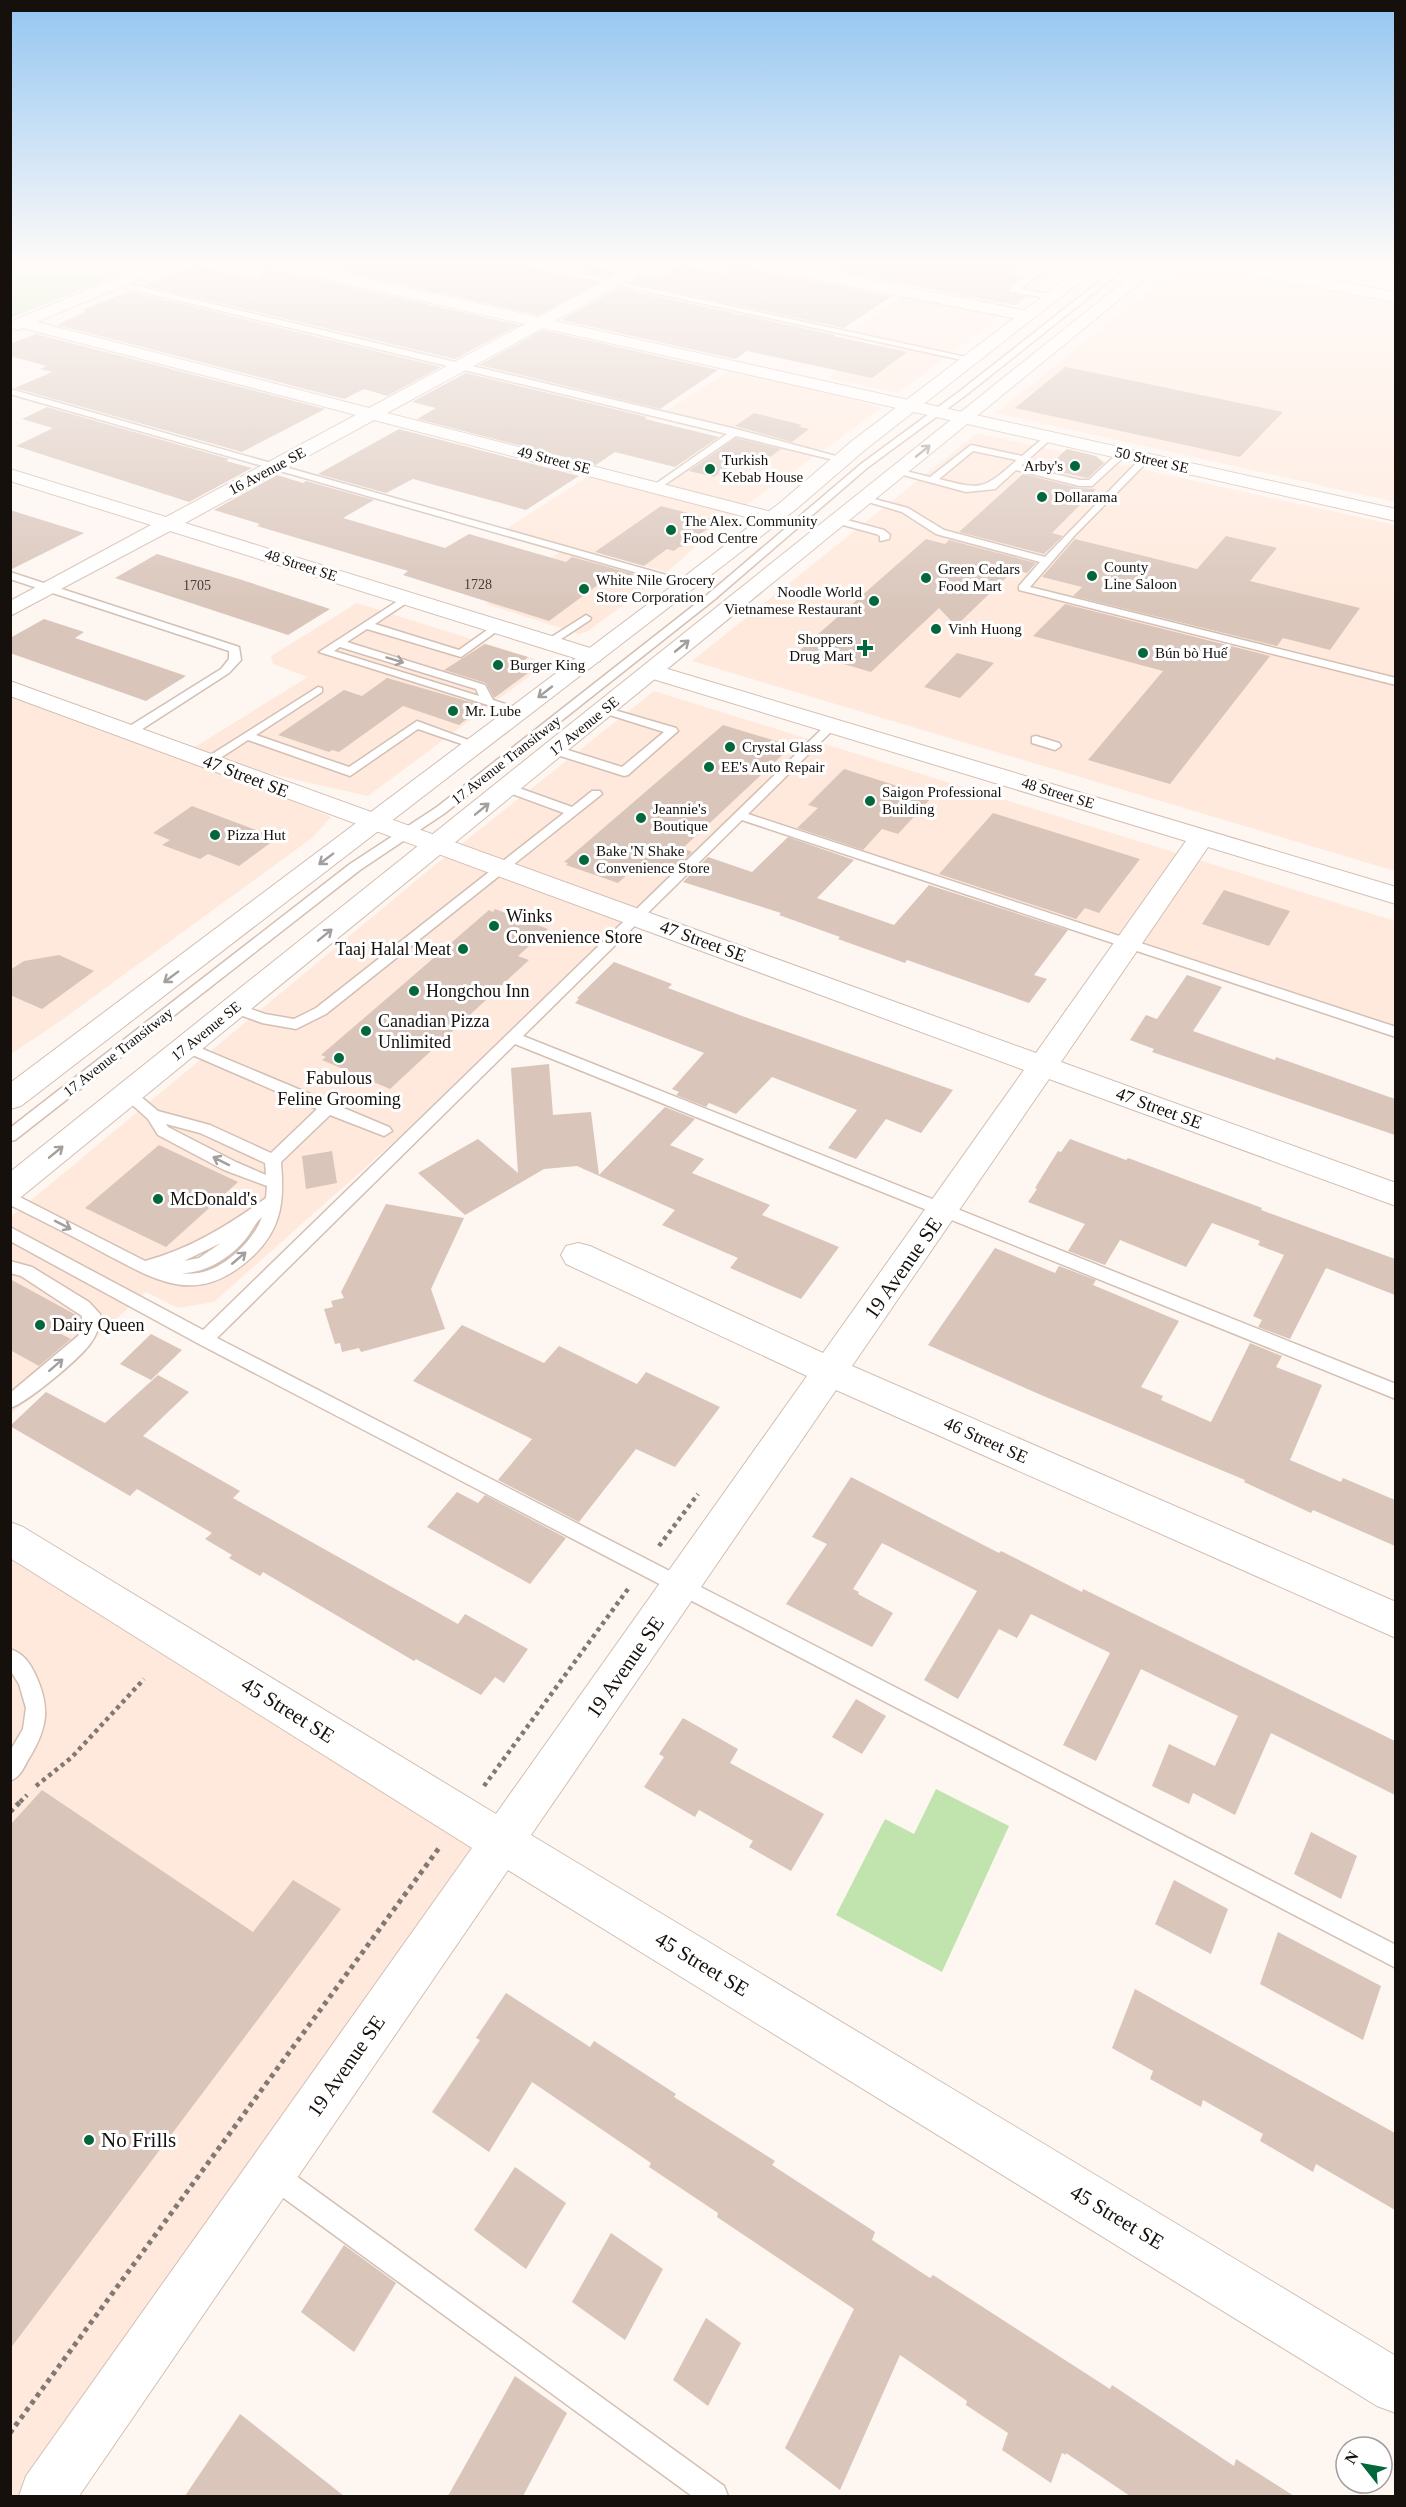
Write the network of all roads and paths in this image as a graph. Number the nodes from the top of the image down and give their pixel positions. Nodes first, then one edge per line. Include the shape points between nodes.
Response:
1 (237, 380) edge
2 (435, 380) edge
3 (519, 380) edge
4 (791, 380) edge
5 (944, 380) edge
6 (979, 380) edge
7 (1011, 380) edge
8 (10, 391) edge
9 (910, 407) junction
10 (936, 412) junction
11 (373, 414) junction
12 (963, 418) junction
13 (736, 432) junction
14 (1048, 437) junction
15 (1122, 454) junction
16 (842, 459) junction
17 (1024, 459) junction
18 (1145, 459) junction
19 (277, 466) junction
20 (1015, 467) junction
21 (897, 472) junction
22 (10, 475) edge
23 (932, 480) junction
24 (657, 487) junction
25 (863, 499) junction
26 (1395, 515) edge
27 (772, 518) junction
28 (836, 520) junction
29 (170, 524) junction
30 (884, 539) dead end
31 (1046, 560) junction
32 (10, 574) edge
33 (687, 584) junction
34 (51, 588) junction
35 (407, 598) junction
36 (10, 610) edge
37 (586, 618) dead end
38 (366, 625) junction
39 (498, 627) junction
40 (548, 643) junction
41 (592, 656) junction
42 (651, 671) junction
43 (1395, 682) edge
44 (10, 688) edge
45 (318, 690) dead end
46 (604, 710) junction
47 (520, 712) junction
48 (832, 724) junction
49 (129, 732) junction
50 (247, 736) junction
51 (1036, 740) dead end
52 (476, 745) junction
53 (1055, 746) dead end
54 (555, 750) junction
55 (207, 762) junction
56 (508, 788) junction
57 (596, 794) dead end
58 (574, 812) junction
59 (738, 815) junction
60 (373, 824) junction
61 (405, 835) junction
62 (1202, 837) junction
63 (436, 846) junction
64 (500, 868) junction
65 (1395, 896) edge
66 (634, 916) junction
67 (1129, 944) junction
68 (234, 1008) junction
69 (1395, 1032) edge
70 (512, 1037) junction
71 (186, 1047) junction
72 (1044, 1066) junction
73 (128, 1094) junction
74 (10, 1099) edge
75 (328, 1108) junction
76 (153, 1114) junction
77 (384, 1131) dead end
78 (10, 1136) edge
79 (273, 1160) junction
80 (276, 1182) junction
81 (10, 1189) edge
82 (1395, 1195) edge
83 (10, 1198) edge
84 (276, 1200) junction
85 (943, 1210) junction
86 (10, 1233) edge
87 (578, 1255) dead end
88 (10, 1267) edge
89 (144, 1267) junction
90 (205, 1339) junction
91 (831, 1371) junction
92 (1395, 1392) edge
93 (10, 1401) edge
94 (700, 1491) dead end
95 (10, 1538) edge
96 (644, 1568) junction
97 (681, 1587) junction
98 (1395, 1621) edge
99 (10, 1658) edge
100 (144, 1679) dead end
101 (10, 1771) edge
102 (10, 1812) edge
103 (461, 1817) junction
104 (502, 1842) junction
105 (1395, 1957) edge
106 (271, 2174) junction
107 (1395, 2387) edge
108 (10, 2433) edge
109 (46, 2496) edge
110 (714, 2496) edge

1 - 11 street, 49 Street SE
2 - 11 street, 16 Avenue SE
3 - 13 lane
4 - 9 street, 50 Street SE
5 - 9 street
6 - 10 lane, 17 Avenue Transitway
7 - 12 street, 17 Avenue SE
8 - 19 lane
9 - 10 street, 50 Street SE
9 - 16 street
10 - 12 street, 50 Street SE
10 - 61 lane, 17 Avenue Transitway via 838,487 661,638
11 - 19 street, 16 Avenue SE
11 - 24 street, 49 Street SE
12 - 14 street, 50 Street SE
21 -> 12 street, 17 Avenue SE
13 - 16 lane
13 - 24 lane
14 - 15 street, 50 Street SE
14 - 17 lane
15 - 18 street, 50 Street SE
15 - 20 lane via 1092,483
16 - 27 street
17 - 20 lane
17 - 23 lane via 971,448
18 - 26 street, 50 Street SE
18 - 31 lane
19 - 29 street, 16 Avenue SE
19 - 33 lane
20 - 23 lane via 986,488 966,489
21 - 23 lane
21 - 25 street, 17 Avenue SE
22 - 29 street, 48 Street SE
24 - 27 street, 49 Street SE
25 - 28 street, 17 Avenue SE
25 - 31 lane via 906,510 940,532
27 - 33 street
28 - 30 lane via 880,532
42 -> 28 street, 17 Avenue SE
29 - 34 street, 16 Avenue SE
29 - 35 street, 48 Street SE
31 - 43 lane via 1023,588
32 - 34 lane
33 - 41 street
34 - 36 street, 16 Avenue SE
34 - 49 lane via 235,649 235,660 225,671
35 - 38 lane
35 - 39 street, 48 Street SE
37 - 40 lane
38 - 39 lane via 461,654
38 - 47 lane via 339,643 481,687 488,702
39 - 40 street, 48 Street SE
40 - 41 street, 48 Street SE
41 -> 47 street
42 - 46 street, 17 Avenue SE
42 - 48 street, 48 Street SE
44 - 49 street, 47 Street SE
45 - 50 lane
46 - 54 street, 17 Avenue SE
46 - 54 lane via 672,731 624,772
47 - 52 street
48 - 59 lane
48 - 62 street, 48 Street SE
49 - 55 street, 47 Street SE
50 - 52 lane via 350,772 417,725
50 - 55 lane
51 - 53 lane
52 - 60 street
54 - 56 street, 17 Avenue SE
55 - 60 street, 47 Street SE
56 - 58 lane
63 -> 56 street, 17 Avenue SE
57 - 58 lane
58 - 64 lane
59 - 66 lane
59 - 67 lane
60 - 61 street, 47 Street SE
60 -> 74 street
61 - 63 street, 47 Street SE
61 - 78 lane, 17 Avenue Transitway via 355,867
62 - 65 street, 48 Street SE
62 - 67 street, 19 Avenue SE
63 - 64 street, 47 Street SE
68 -> 63 street, 17 Avenue SE
64 - 66 street, 47 Street SE
64 - 68 lane via 321,1011 296,1024
66 - 70 lane
66 - 72 street, 47 Street SE
67 - 69 lane
67 - 72 street, 19 Avenue SE
68 - 71 street, 17 Avenue SE
70 - 85 lane
70 - 90 lane
71 - 73 street, 17 Avenue SE
71 - 75 lane
72 - 82 street, 47 Street SE
72 - 85 street, 19 Avenue SE
73 - 76 lane
81 -> 73 street, 17 Avenue SE
75 - 77 lane
75 - 79 lane
76 - 79 lane via 205,1128
80 -> 76 lane via 230,1166 163,1131
79 - 80 lane
80 - 84 lane
83 -> 89 lane
84 - 89 lane via 252,1217 237,1238 207,1260 184,1268 163,1263
89 -> 84 lane via 190,1280 227,1269 262,1235
85 - 91 street, 19 Avenue SE
85 - 92 lane
86 - 90 lane
87 - 91 street, 46 Street SE
93 -> 88 lane via 84,1340 91,1326 91,1314 83,1307 26,1270
90 - 96 lane
91 - 97 street, 19 Avenue SE
91 - 98 street, 46 Street SE
94 - 96 path
95 - 103 street, 45 Street SE
96 - 97 lane
96 - 103 path
97 - 104 street, 19 Avenue SE
97 - 105 lane
99 - 101 lane via 20,1664 37,1700 34,1731
100 - 102 path via 72,1756
103 - 104 street, 45 Street SE
103 - 108 path
104 - 106 street, 19 Avenue SE
104 - 107 street, 45 Street SE
106 - 109 street, 19 Avenue SE
106 - 110 lane

